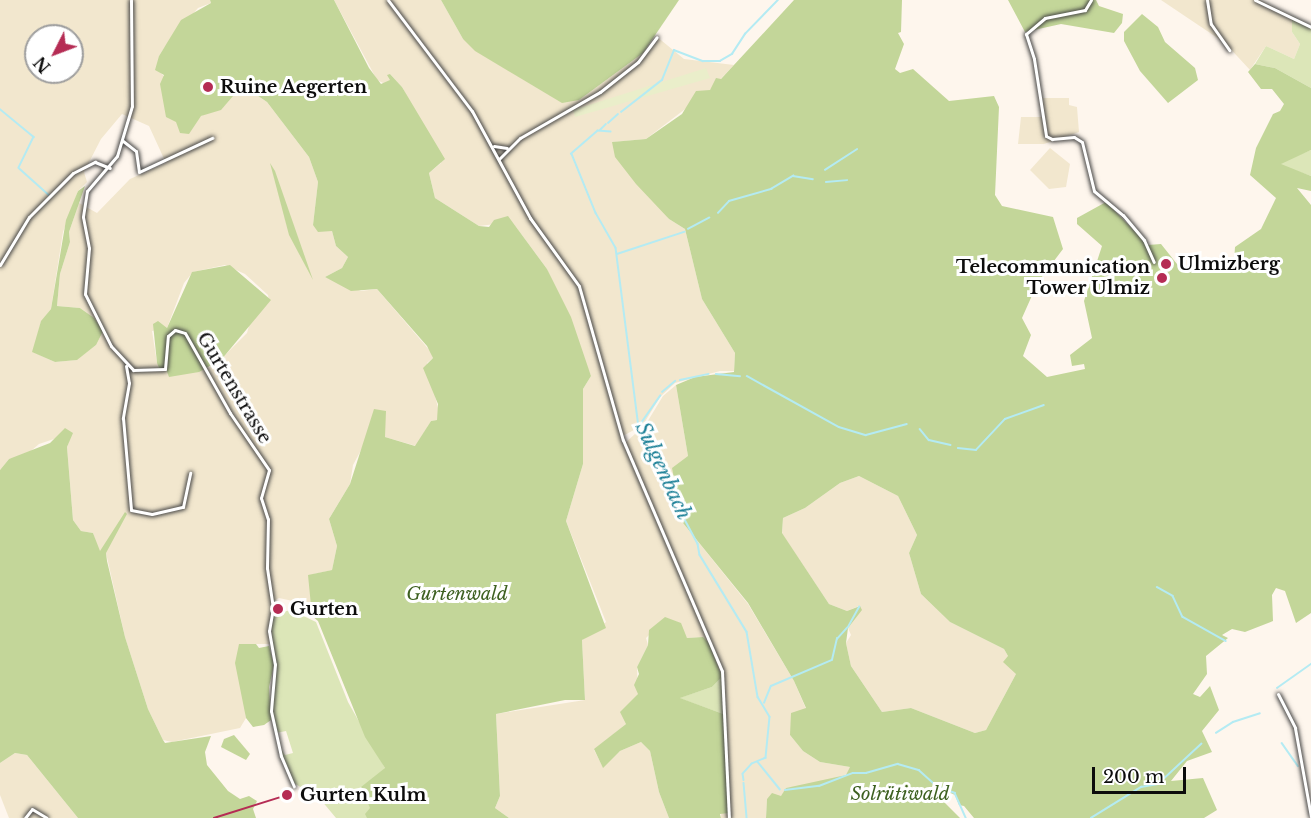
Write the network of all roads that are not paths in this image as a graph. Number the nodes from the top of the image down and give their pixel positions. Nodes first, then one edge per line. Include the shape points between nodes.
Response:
1 (131, 0) edge
2 (388, 0) edge
3 (1091, 0) edge
4 (1207, 0) edge
5 (1255, 0) edge
6 (1311, 27) edge
7 (657, 37) dead end
8 (1229, 50) dead end
9 (212, 138) dead end
10 (123, 141) junction
11 (494, 145) junction
12 (507, 148) junction
13 (499, 159) junction
14 (110, 168) junction
15 (1154, 262) dead end
16 (0, 265) edge
17 (126, 364) junction
18 (190, 473) dead end
19 (1278, 694) dead end
20 (294, 786) dead end
21 (1311, 817) edge
22 (25, 818) edge
23 (48, 818) edge
24 (729, 818) edge

1 - 10 street via 133,94
2 - 11 street
3 - 15 street via 1088,8 1045,18 1026,34 1034,59 1046,136 1052,140 1074,137 1082,142 1094,191 1123,215 1144,240
4 - 8 street via 1211,24
5 - 6 street
7 - 12 street via 638,62 600,92
9 - 10 street via 139,172 136,151
10 - 14 street
11 - 12 street
11 - 13 street
12 - 13 street
13 - 24 street via 530,218 579,286 623,440 722,671
14 - 16 street via 95,162 73,173 29,217
14 - 17 street via 87,191 83,217 89,248 85,290 111,346
17 - 18 street via 129,383 123,418 131,510 152,514 183,507
17 - 20 street, Gurtenstrasse via 140,372 165,369 168,336 176,330 184,333 230,413 269,470 261,498 269,521 267,568 273,608 269,631 275,664 271,711 281,756
19 - 21 street via 1295,728
22 - 23 street via 32,809

